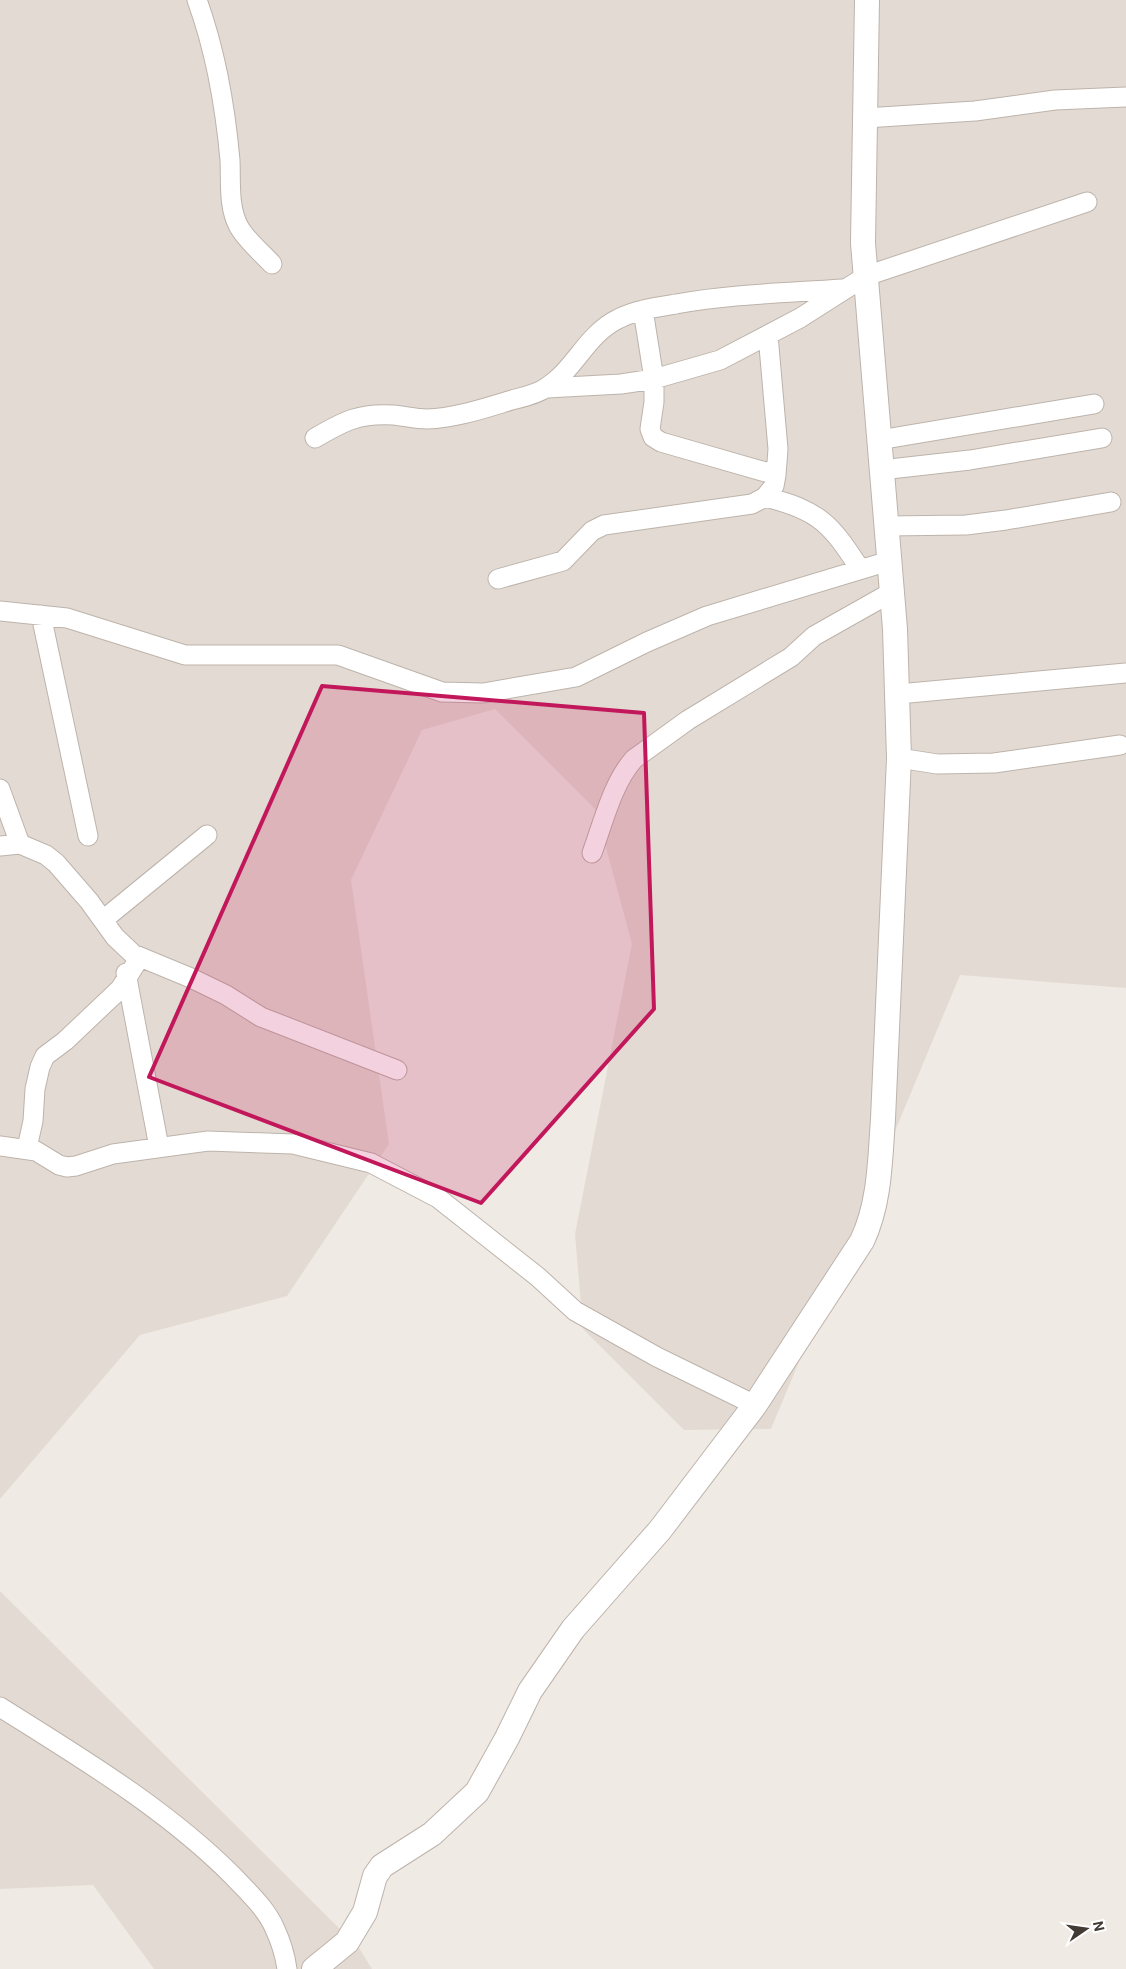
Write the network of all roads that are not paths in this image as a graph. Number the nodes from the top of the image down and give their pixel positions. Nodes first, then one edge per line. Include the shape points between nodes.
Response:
1 (197, 0) edge
2 (867, 0) edge
3 (1126, 97) edge
4 (865, 118) junction
5 (1087, 202) dead end
6 (272, 264) dead end
7 (866, 276) junction
8 (846, 289) junction
9 (643, 310) junction
10 (768, 335) junction
11 (654, 379) junction
12 (547, 388) junction
13 (1094, 404) dead end
14 (316, 438) dead end
15 (1102, 438) dead end
16 (879, 440) junction
17 (881, 470) junction
18 (776, 474) junction
19 (765, 496) junction
20 (1111, 502) dead end
21 (887, 526) junction
22 (889, 560) junction
23 (860, 570) junction
24 (498, 579) dead end
25 (892, 592) junction
26 (0, 611) edge
27 (41, 615) junction
28 (1126, 673) edge
29 (898, 694) junction
30 (1120, 745) dead end
31 (899, 758) junction
32 (0, 789) edge
33 (207, 835) dead end
34 (88, 836) dead end
35 (20, 844) junction
36 (0, 846) edge
37 (592, 853) dead end
38 (103, 920) junction
39 (124, 947) junction
40 (140, 957) junction
41 (126, 981) junction
42 (397, 1070) dead end
43 (0, 1146) edge
44 (159, 1147) junction
45 (27, 1148) junction
46 (755, 1405) junction
47 (0, 1707) edge
48 (287, 1969) edge
49 (314, 1969) edge

1 - 6 street via 215,59 230,160 234,213 247,238
2 - 4 street
3 - 4 street via 1054,100
4 - 7 street via 863,244
5 - 7 street
7 - 8 street
7 - 16 street
8 - 9 street via 741,294
8 - 10 street
9 - 11 street
9 - 12 street via 618,319 599,332
10 - 11 street via 720,360
10 - 18 street via 778,449
11 - 12 street
11 - 18 street via 650,428 654,437 670,445
12 - 14 street via 467,413 428,419 377,414 361,416 344,421
13 - 16 street
15 - 17 street via 970,460
16 - 17 street
17 - 21 street
18 - 19 street via 774,486
19 - 23 street via 804,508 821,519 838,535
19 - 24 street via 752,504 604,525 592,531 563,561
20 - 21 street via 966,525
21 - 22 street
22 - 23 street
22 - 25 street
23 - 27 street via 707,616 576,677 492,692 442,692 338,655 185,655 67,618
25 - 29 street
25 - 37 street via 814,636 791,658 688,720 634,759 610,803
26 - 27 street
27 - 34 street
28 - 29 street
29 - 31 street
30 - 31 street via 994,763 937,764
31 - 46 street via 883,1119 879,1179 873,1211 862,1241
32 - 35 street
33 - 38 street
35 - 36 street
35 - 38 street via 56,863
38 - 39 street
39 - 40 street
39 - 41 street
40 - 41 street
40 - 42 street via 226,995 261,1017
41 - 44 street
41 - 45 street via 65,1041 45,1056 35,1089
43 - 45 street
44 - 45 street via 113,1154 67,1167
44 - 46 street via 208,1141 293,1144 370,1163 438,1198 538,1277 574,1311 657,1357
46 - 49 street via 660,1530 568,1637 530,1691 477,1792 432,1834 382,1866 375,1876 365,1912 346,1942
47 - 48 street via 114,1780 172,1822 219,1862 258,1902 275,1928

